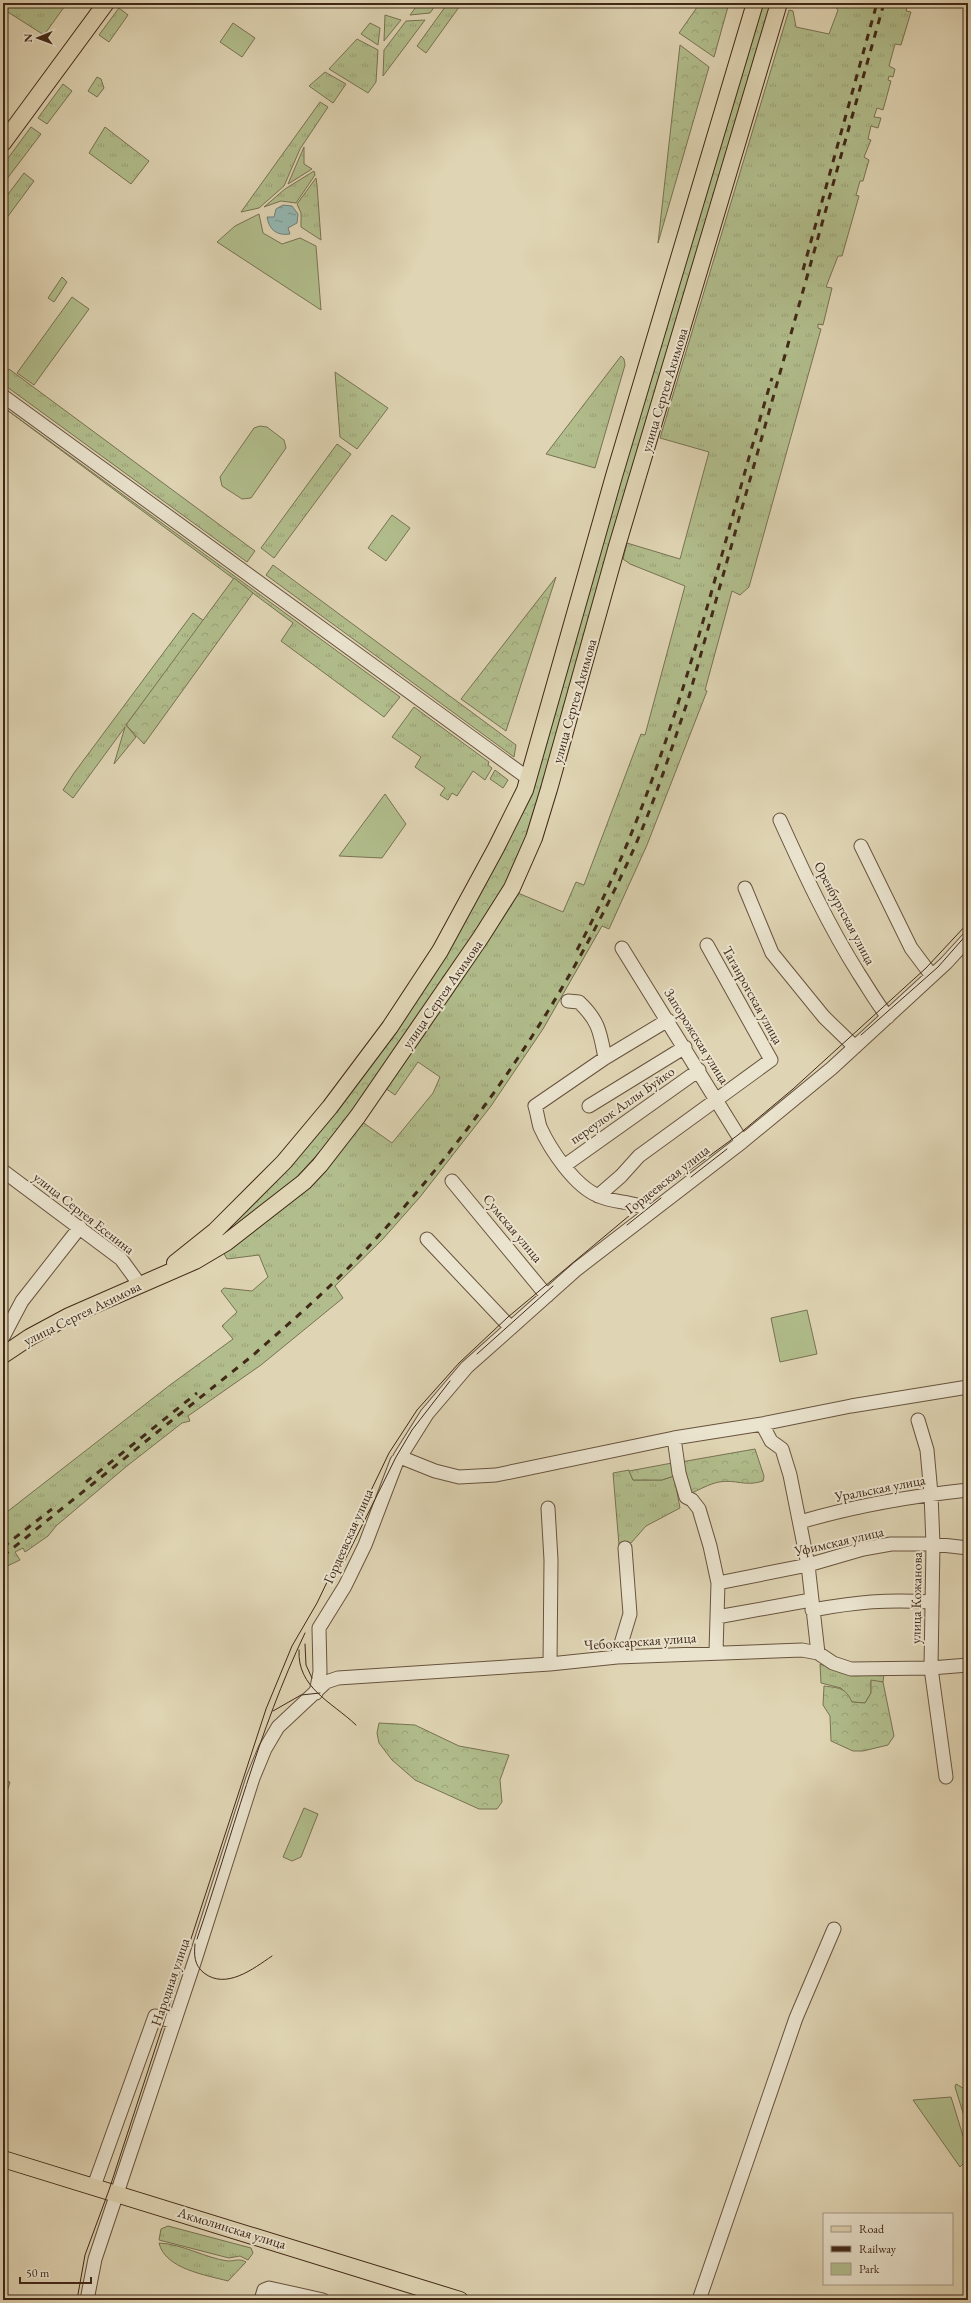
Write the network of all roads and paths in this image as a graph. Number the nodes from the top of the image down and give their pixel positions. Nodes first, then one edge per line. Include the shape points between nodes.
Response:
1 (106, 3) edge
2 (755, 3) edge
3 (779, 3) edge
4 (3, 143) edge
5 (3, 396) edge
6 (528, 779) junction
7 (780, 820) dead end
8 (861, 846) dead end
9 (745, 888) dead end
10 (968, 939) edge
11 (707, 946) dead end
12 (622, 948) dead end
13 (932, 976) junction
14 (568, 1001) dead end
15 (888, 1017) junction
16 (668, 1020) junction
17 (685, 1047) junction
18 (855, 1047) junction
19 (605, 1058) junction
20 (699, 1070) junction
21 (718, 1100) junction
22 (589, 1106) dead end
23 (742, 1142) junction
24 (564, 1166) junction
25 (3, 1171) edge
26 (452, 1180) dead end
27 (598, 1196) junction
28 (651, 1212) junction
29 (80, 1227) junction
30 (219, 1237) junction
31 (428, 1239) dead end
32 (140, 1285) junction
33 (547, 1296) junction
34 (511, 1328) junction
35 (3, 1337) edge
36 (3, 1355) edge
37 (968, 1388) edge
38 (918, 1420) dead end
39 (762, 1424) junction
40 (674, 1438) junction
41 (399, 1459) junction
42 (968, 1490) edge
43 (931, 1494) junction
44 (548, 1508) dead end
45 (800, 1522) junction
46 (933, 1544) junction
47 (626, 1548) dead end
48 (968, 1548) edge
49 (808, 1565) junction
50 (718, 1583) junction
51 (932, 1602) junction
52 (812, 1605) junction
53 (717, 1617) junction
54 (716, 1652) junction
55 (818, 1653) junction
56 (617, 1657) junction
57 (550, 1664) junction
58 (968, 1665) edge
59 (930, 1668) junction
60 (316, 1693) junction
61 (946, 1777) dead end
62 (834, 1929) dead end
63 (174, 2022) junction
64 (3, 2159) edge
65 (94, 2186) junction
66 (117, 2193) junction
67 (262, 2295) edge
68 (87, 2300) edge
69 (323, 2300) edge
70 (460, 2300) edge
71 (699, 2300) edge

1 - 4 main road
2 - 6 main road, улица Сергея Акимова via 614,476
3 - 30 main road, улица Сергея Акимова via 617,546 549,789 534,838 521,869 481,937 358,1116 320,1166 265,1214
5 - 6 street
6 - 30 main road, улица Сергея Акимова via 496,848 440,951 390,1027 330,1107
7 - 15 street, Оренбургская улица via 813,894 842,948
8 - 13 street via 911,948
9 - 18 street via 772,953 824,1017
10 - 13 street, Гордеевская улица
11 - 21 street, Таганрогская улица via 771,1060
12 - 16 street, Запорожская улица
13 - 15 street, Гордеевская улица
14 - 19 street via 579,1002 593,1015
15 - 18 street, Гордеевская улица
16 - 17 street, Запорожская улица
16 - 19 street
17 - 20 street, Запорожская улица
17 - 22 street
18 - 23 street, Гордеевская улица
19 - 24 street via 535,1106 540,1126
20 - 21 street, Запорожская улица
20 - 24 street, переулок Аллы Буйко
21 - 23 street, Запорожская улица
21 - 27 street via 639,1156
23 - 28 street, Гордеевская улица
24 - 27 street via 582,1185
25 - 29 street, улица Сергея Есенина
26 - 33 street, Сумская улица
27 - 28 street via 642,1205
28 - 33 street, Гордеевская улица
29 - 32 street, улица Сергея Есенина via 121,1259
29 - 35 street via 22,1301
30 - 32 main road, улица Сергея Акимова via 195,1261
31 - 34 street
32 - 36 main road, улица Сергея Акимова via 69,1316 30,1336
33 - 34 street, Гордеевская улица
34 - 41 street, Гордеевская улица via 467,1366 427,1414
37 - 39 street via 851,1406
38 - 43 street, улица Кожанова via 927,1450
39 - 40 street
39 - 45 street via 771,1441 782,1449
40 - 41 street via 496,1475 459,1477
40 - 50 street via 679,1473 686,1497 699,1509
41 - 60 street, Гордеевская улица via 365,1546 345,1586 319,1628 320,1672
42 - 43 street, Уральская улица
43 - 45 street, Уральская улица via 851,1509
43 - 46 street, улица Кожанова
44 - 57 street via 551,1560
45 - 49 street
46 - 48 street, Уфимская улица
46 - 49 street, Уфимская улица via 891,1544 863,1549
46 - 51 street, улица Кожанова
47 - 56 street via 630,1614
49 - 50 street, Уфимская улица
49 - 52 street
50 - 53 street
51 - 52 street via 884,1600
51 - 59 street, улица Кожанова
52 - 53 street
52 - 55 street
53 - 54 street
54 - 55 street, Чебоксарская улица via 802,1650
54 - 56 street, Чебоксарская улица
55 - 59 street, Чебоксарская улица via 833,1663 851,1669
56 - 57 street, Чебоксарская улица
57 - 60 street, Чебоксарская улица via 338,1678 326,1682
58 - 59 street, Чебоксарская улица
59 - 61 street, улица Кожанова
60 - 63 street, Народная улица via 278,1727 265,1749 253,1778
62 - 71 street via 796,2018
63 - 65 street via 155,2016
63 - 66 street, Народная улица
64 - 65 main road, Акмолинская улица
65 - 66 main road, Акмолинская улица
66 - 68 street, Народная улица via 94,2259
66 - 70 main road, Акмолинская улица
67 - 69 street via 275,2288

